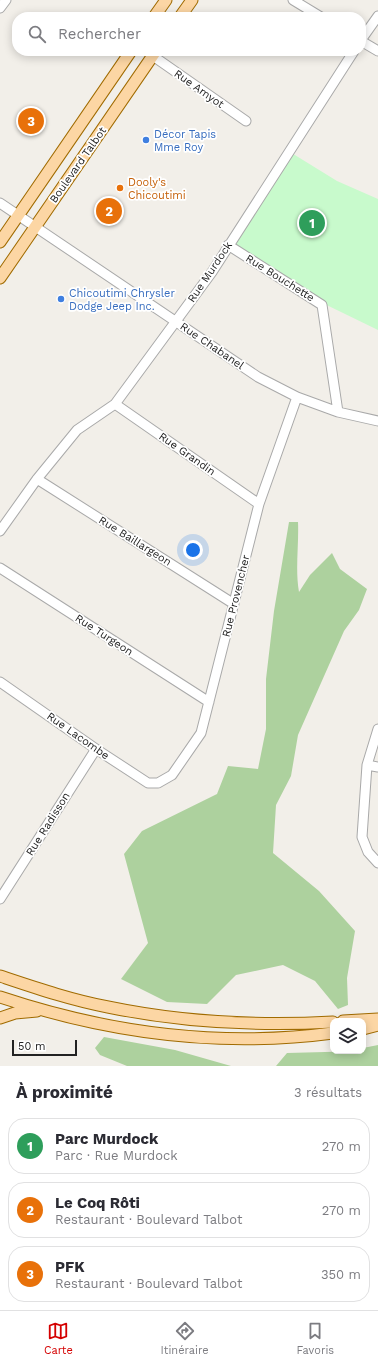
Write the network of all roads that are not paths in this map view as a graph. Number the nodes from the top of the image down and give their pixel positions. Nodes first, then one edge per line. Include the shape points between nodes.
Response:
1 (6, 0) edge
2 (166, 0) edge
3 (192, 0) edge
4 (293, 0) edge
5 (0, 8) edge
6 (158, 12) edge
7 (184, 12) edge
8 (313, 12) edge
9 (378, 16) edge
10 (366, 34) edge
11 (366, 44) edge
12 (378, 50) edge
13 (128, 56) edge
14 (152, 56) edge
15 (158, 56) edge
16 (351, 56) edge
17 (246, 121) dead end
18 (0, 203) edge
19 (18, 215) junction
20 (35, 227) junction
21 (0, 242) edge
22 (228, 245) junction
23 (0, 278) edge
24 (176, 321) junction
25 (297, 397) junction
26 (115, 404) junction
27 (338, 412) junction
28 (378, 421) edge
29 (36, 478) junction
30 (259, 504) junction
31 (0, 531) edge
32 (0, 568) edge
33 (234, 604) junction
34 (0, 682) edge
35 (209, 702) junction
36 (378, 729) edge
37 (96, 749) junction
38 (367, 765) junction
39 (378, 767) edge
40 (158, 783) joint
41 (378, 863) edge
42 (0, 899) edge
43 (0, 976) edge
44 (0, 996) edge
45 (41, 1011) junction
46 (0, 1018) edge
47 (378, 1019) edge
48 (366, 1020) edge
49 (330, 1022) edge
50 (378, 1026) edge
51 (366, 1028) edge
52 (330, 1033) edge

1 - 5 street
2 - 6 main road
3 - 7 main road
4 - 8 street
9 - 10 street
11 - 12 street
13 - 19 main road, Boulevard Talbot
14 - 20 main road, Boulevard Talbot
15 - 17 street, Rue Amyot
16 - 22 street, Rue Murdock
18 - 19 street, Rue Chabanel
19 - 20 street, Rue Chabanel
19 - 21 main road, Boulevard Talbot
20 - 23 main road, Boulevard Talbot
20 - 24 street, Rue Chabanel
22 - 24 street, Rue Murdock via 212,272
22 - 27 street, Rue Bouchette via 322,305
24 - 25 street, Rue Chabanel via 258,377
24 - 26 street, Rue Murdock
25 - 27 street, Rue Chabanel
25 - 30 street, Rue Provencher
26 - 29 street, Rue Murdock via 77,430
26 - 30 street, Rue Grandin
27 - 28 street, Rue Chabanel
29 - 31 street, Rue Murdock
29 - 33 street, Rue Baillargeon
30 - 33 street, Rue Provencher
32 - 35 street, Rue Turgeon
33 - 35 street, Rue Provencher
34 - 37 street, Rue Lacombe
35 - 40 street, Rue Provencher via 201,734 172,776
36 - 38 street
37 - 40 street, Rue Lacombe via 148,783
37 - 42 street, Rue Radisson
38 - 39 street
38 - 41 street via 362,837 368,852
43 - 49 main road via 102,1006 171,1016 236,1022
44 - 45 main road
45 - 46 main road via 15,1013
45 - 52 main road via 131,1031 183,1037 239,1039
47 - 48 main road
50 - 51 main road

